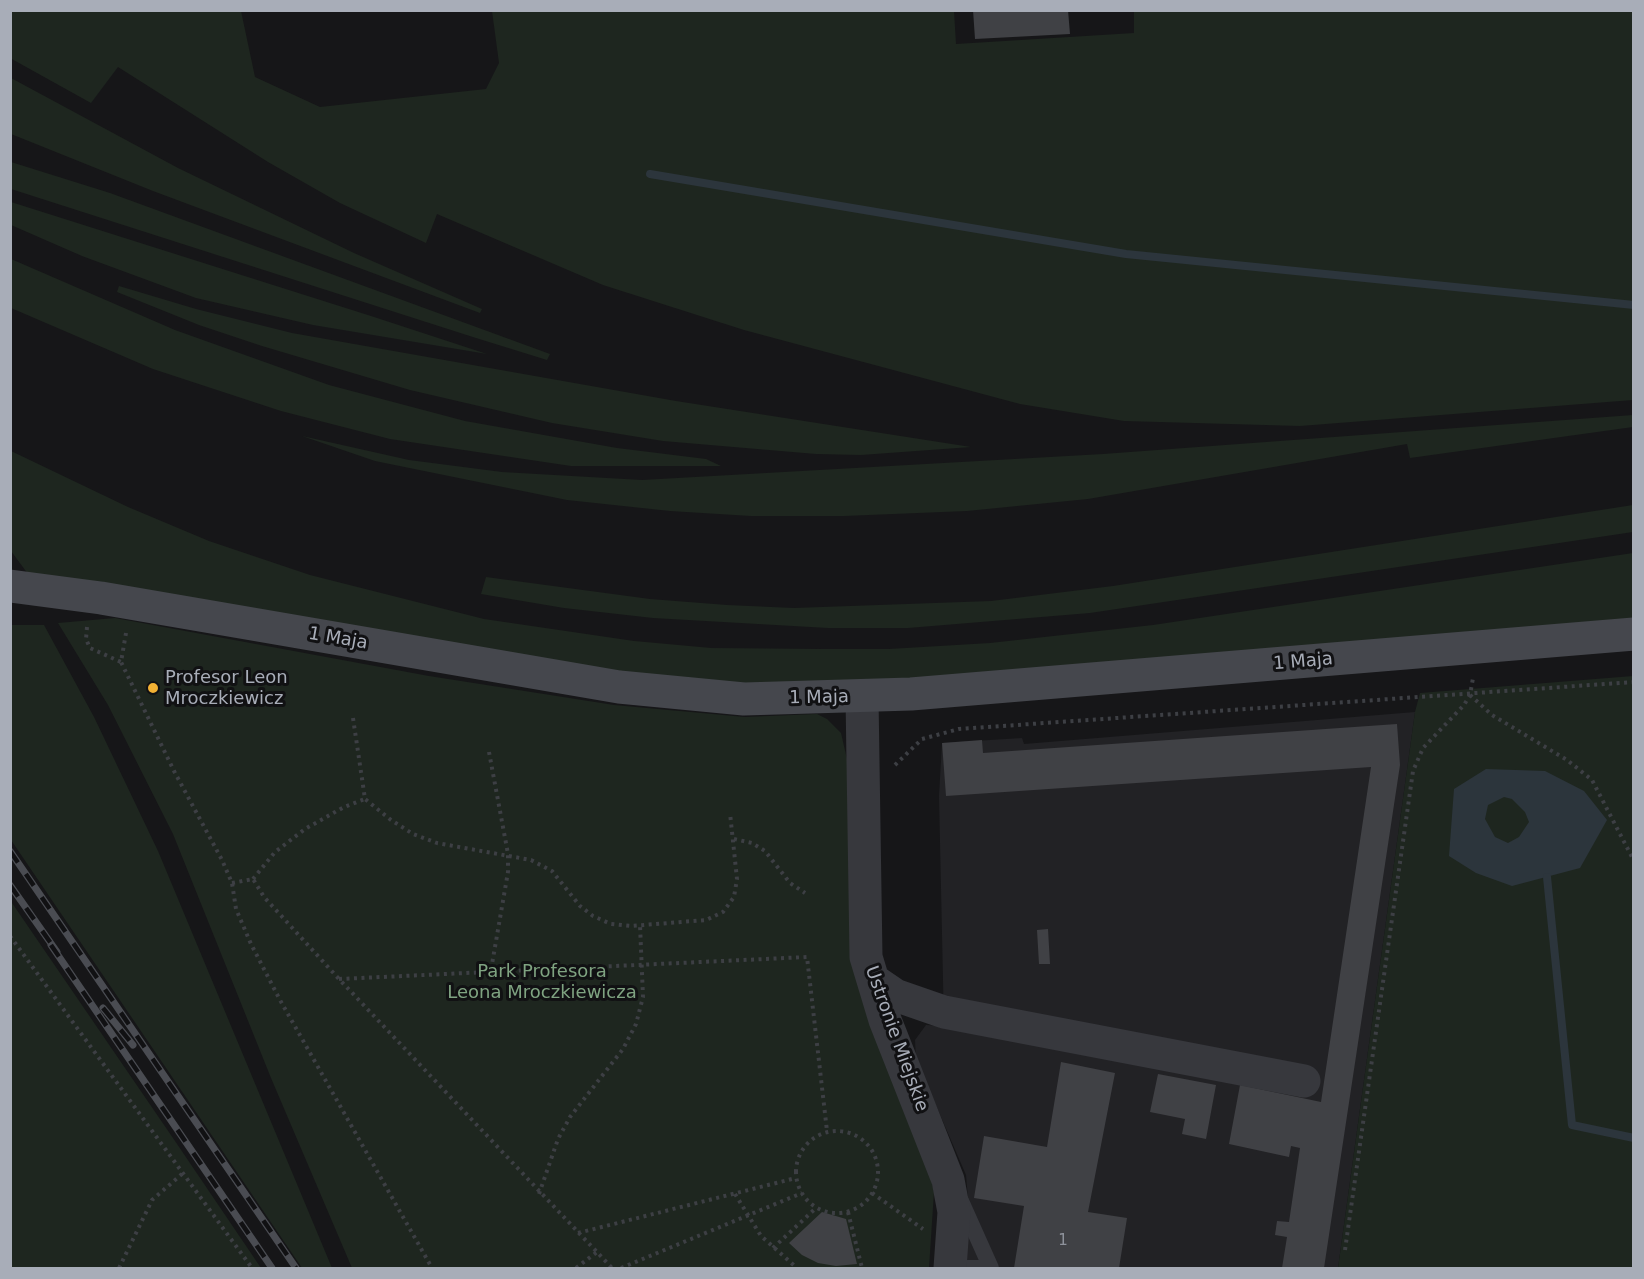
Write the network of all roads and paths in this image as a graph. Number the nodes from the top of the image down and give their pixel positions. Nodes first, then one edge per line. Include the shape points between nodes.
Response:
1 (10, 586) edge
2 (88, 618) dead end
3 (128, 623) dead end
4 (1634, 634) edge
5 (1476, 647) junction
6 (121, 662) junction
7 (1634, 682) edge
8 (1470, 694) junction
9 (862, 697) junction
10 (353, 718) dead end
11 (489, 752) dead end
12 (863, 779) junction
13 (365, 799) junction
14 (730, 813) dead end
15 (734, 839) junction
16 (508, 854) junction
17 (1634, 861) edge
18 (253, 879) junction
19 (232, 883) junction
20 (805, 893) dead end
21 (640, 925) junction
22 (10, 936) edge
23 (643, 964) junction
24 (491, 970) junction
25 (339, 979) junction
26 (873, 980) junction
27 (1304, 1081) dead end
28 (827, 1131) junction
29 (938, 1152) junction
30 (182, 1174) junction
31 (796, 1178) junction
32 (802, 1193) junction
33 (872, 1193) junction
34 (539, 1194) junction
35 (735, 1194) junction
36 (816, 1208) dead end
37 (848, 1212) junction
38 (747, 1217) junction
39 (578, 1233) junction
40 (773, 1248) junction
41 (1346, 1250) dead end
42 (597, 1252) junction
43 (956, 1263) edge
44 (119, 1269) edge
45 (252, 1269) edge
46 (432, 1269) edge
47 (576, 1269) edge
48 (612, 1269) edge
49 (621, 1269) edge
50 (797, 1269) edge
51 (862, 1269) edge
52 (981, 1269) edge
53 (991, 1269) edge

1 - 9 street, 1 Maja via 101,598 619,687 744,699
2 - 6 path via 87,644 97,653
3 - 6 path
4 - 5 street, 1 Maja
5 - 8 path
5 - 9 street, 1 Maja
6 - 19 path
7 - 8 path
8 - 12 path via 959,729 922,739 886,774
8 - 17 path via 1492,716 1568,760 1592,780
8 - 41 path via 1423,748 1413,771
9 - 12 street, Ustronie Miejskie
10 - 13 path
11 - 16 path
12 - 26 street, Ustronie Miejskie via 866,957
13 - 16 path via 413,834 437,843
13 - 18 path via 305,829 275,852
14 - 15 path
15 - 20 path via 765,851 790,884
15 - 21 path via 737,879 734,897 723,912 706,920
16 - 21 path via 552,871 593,916 611,924
16 - 24 path
18 - 19 path
18 - 25 path via 264,897
19 - 46 path via 236,909 280,1000
21 - 23 path
22 - 30 path
23 - 24 path
23 - 28 path via 807,957
23 - 34 path via 643,997 636,1024 623,1049 570,1117
24 - 25 path
25 - 34 path
26 - 27 street via 895,995 944,1012
26 - 29 street, Ustronie Miejskie
28 - 31 path via 810,1140 801,1151
28 - 33 path via 850,1132 872,1149 879,1176
29 - 43 street, Ustronie Miejskie via 952,1197
29 - 53 lane
30 - 44 path via 152,1200
30 - 45 path
31 - 32 path
31 - 35 path
32 - 37 path via 819,1209
32 - 38 path
33 - 37 path
33 - 43 path
34 - 39 path
35 - 38 path
35 - 39 path
36 - 40 path
37 - 51 path
38 - 40 path
38 - 49 path
39 - 42 path
40 - 50 path
42 - 47 path
42 - 48 path
43 - 52 lane

